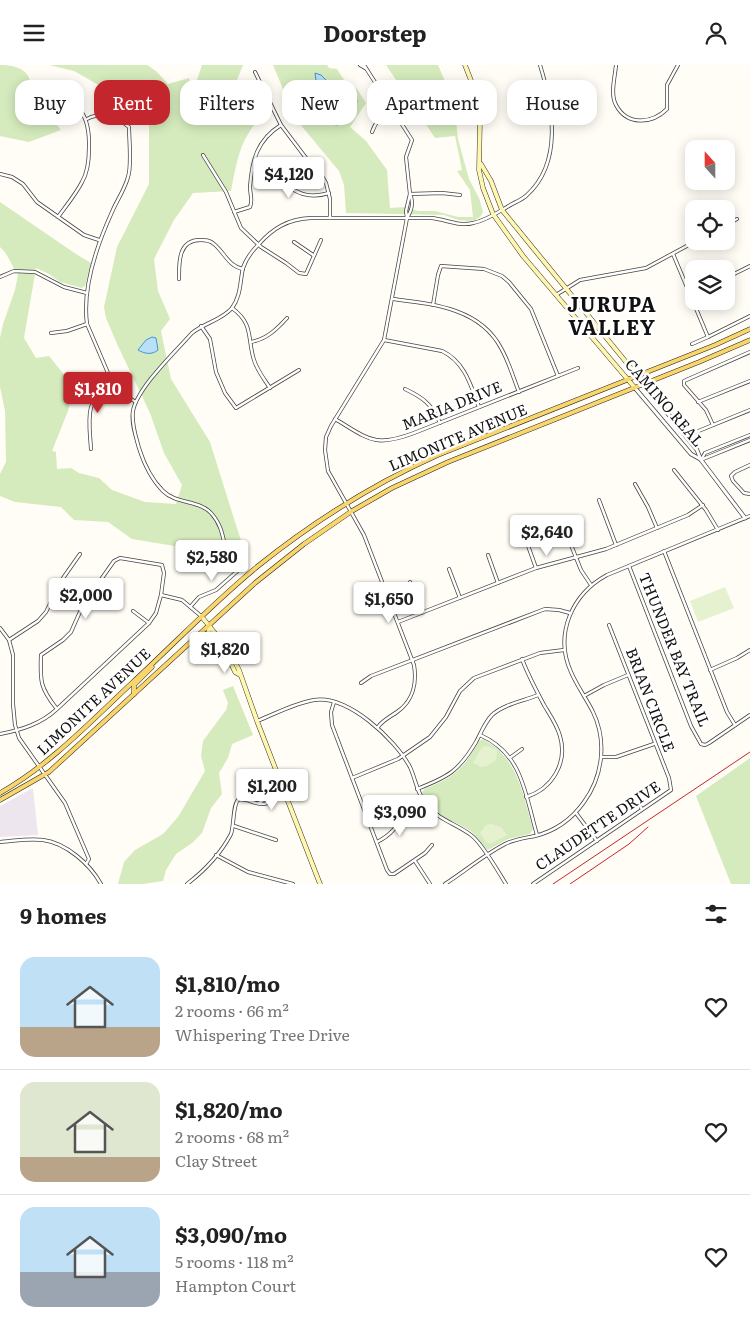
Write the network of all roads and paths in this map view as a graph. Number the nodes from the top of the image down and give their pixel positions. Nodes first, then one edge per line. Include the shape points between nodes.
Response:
1 (360, 65) edge
2 (465, 65) edge
3 (540, 65) edge
4 (616, 65) edge
5 (678, 65) edge
6 (364, 66) edge
7 (256, 72) dead end
8 (373, 80) edge
9 (84, 115) edge
10 (87, 119) junction
11 (281, 125) junction
12 (375, 125) edge
13 (403, 125) edge
14 (372, 132) dead end
15 (203, 155) dead end
16 (480, 163) junction
17 (253, 170) junction
18 (0, 174) edge
19 (329, 193) junction
20 (410, 194) junction
21 (460, 195) dead end
22 (408, 203) junction
23 (412, 204) junction
24 (502, 210) junction
25 (234, 212) junction
26 (493, 214) junction
27 (58, 217) junction
28 (330, 218) junction
29 (408, 218) junction
30 (99, 240) junction
31 (321, 240) dead end
32 (294, 242) dead end
33 (258, 245) junction
34 (685, 247) edge
35 (673, 254) junction
36 (313, 255) junction
37 (750, 266) edge
38 (243, 269) junction
39 (735, 274) edge
40 (0, 277) edge
41 (179, 279) dead end
42 (685, 280) edge
43 (565, 289) junction
44 (87, 293) junction
45 (556, 295) junction
46 (393, 299) junction
47 (433, 305) junction
48 (231, 308) junction
49 (698, 310) edge
50 (750, 316) edge
51 (287, 318) dead end
52 (86, 324) junction
53 (201, 326) junction
54 (750, 329) edge
55 (51, 333) dead end
56 (708, 337) junction
57 (384, 340) junction
58 (750, 340) edge
59 (251, 342) junction
60 (692, 344) dead end
61 (750, 352) edge
62 (578, 368) dead end
63 (299, 370) dead end
64 (558, 376) junction
65 (638, 376) junction
66 (629, 380) junction
67 (111, 381) junction
68 (750, 381) edge
69 (644, 384) junction
70 (270, 388) junction
71 (635, 388) junction
72 (404, 389) dead end
73 (519, 391) junction
74 (136, 402) junction
75 (698, 402) junction
76 (479, 407) junction
77 (750, 410) edge
78 (335, 419) junction
79 (440, 423) junction
80 (714, 425) junction
81 (696, 432) dead end
82 (750, 435) edge
83 (750, 440) edge
84 (91, 449) dead end
85 (701, 460) junction
86 (750, 465) edge
87 (674, 470) dead end
88 (636, 484) dead end
89 (750, 494) edge
90 (599, 500) dead end
91 (347, 502) junction
92 (703, 505) junction
93 (352, 511) junction
94 (750, 516) edge
95 (745, 518) junction
96 (561, 520) dead end
97 (657, 528) junction
98 (718, 529) junction
99 (526, 540) dead end
100 (616, 545) junction
101 (664, 551) junction
102 (80, 554) dead end
103 (488, 555) dead end
104 (576, 557) junction
105 (629, 566) junction
106 (242, 567) dead end
107 (536, 568) junction
108 (449, 569) dead end
109 (236, 572) junction
110 (410, 582) dead end
111 (498, 583) junction
112 (591, 585) junction
113 (161, 595) junction
114 (460, 598) junction
115 (191, 606) junction
116 (133, 611) dead end
117 (422, 613) junction
118 (570, 613) junction
119 (202, 617) junction
120 (398, 622) junction
121 (149, 623) junction
122 (609, 625) dead end
123 (208, 626) junction
124 (0, 627) edge
125 (9, 640) junction
126 (565, 650) junction
127 (750, 650) edge
128 (165, 652) junction
129 (522, 659) junction
130 (413, 661) junction
131 (710, 670) junction
132 (628, 675) junction
133 (361, 683) dead end
134 (134, 694) junction
135 (538, 695) junction
136 (584, 696) junction
137 (334, 702) junction
138 (57, 709) junction
139 (750, 715) edge
140 (257, 721) junction
141 (735, 725) junction
142 (378, 727) junction
143 (16, 730) junction
144 (0, 735) edge
145 (480, 735) junction
146 (654, 744) junction
147 (522, 749) dead end
148 (402, 756) junction
149 (511, 757) junction
150 (601, 757) junction
151 (40, 767) junction
152 (46, 774) junction
153 (352, 778) junction
154 (670, 783) joint
155 (417, 789) junction
156 (0, 793) edge
157 (285, 794) junction
158 (526, 797) junction
159 (634, 797) dead end
160 (0, 800) edge
161 (642, 809) junction
162 (404, 813) dead end
163 (576, 813) junction
164 (234, 826) junction
165 (537, 835) junction
166 (276, 840) dead end
167 (597, 841) junction
168 (0, 842) edge
169 (377, 842) junction
170 (432, 845) dead end
171 (216, 855) junction
172 (487, 855) junction
173 (415, 861) junction
174 (86, 864) junction
175 (101, 884) edge
176 (188, 884) edge
177 (293, 884) edge
178 (320, 884) edge
179 (430, 884) edge
180 (445, 884) edge
181 (506, 884) edge
182 (533, 884) edge

1 - 6 street
2 - 16 main road, CAMINO REAL via 477,96
3 - 24 street via 548,89 551,150 543,175 526,196
4 - 5 street via 613,85 616,104 624,114 640,122 652,119 667,109 667,85
6 - 8 street
7 - 11 street
9 - 10 street
10 - 27 street via 88,167 83,181
10 - 30 street via 106,114 129,127 129,174
11 - 17 street via 261,143
11 - 19 street via 318,169
12 - 14 street
13 - 20 street via 412,139 406,157
15 - 25 street via 226,192
16 - 24 main road, CAMINO REAL
16 - 26 main road, CAMINO REAL via 483,188
17 - 19 street via 272,175 300,194
17 - 25 street via 252,204
18 - 27 street via 23,184 37,202
19 - 28 street
20 - 21 street
20 - 22 street
20 - 23 street
22 - 23 street
22 - 29 street
23 - 29 street
24 - 26 street
24 - 43 main road, CAMINO REAL
25 - 33 street via 241,228
26 - 29 street via 466,224 438,218
26 - 45 main road, CAMINO REAL
27 - 30 street via 84,235
28 - 29 street
28 - 33 street via 285,222
29 - 46 street
30 - 44 street
31 - 36 street
32 - 36 street
33 - 36 street via 303,274 306,274
33 - 38 street
34 - 35 street
35 - 42 street
35 - 43 street via 646,268 580,280
37 - 39 street
38 - 41 street via 230,263 214,243 195,240 188,243 180,254
38 - 48 street via 237,298
40 - 44 street via 14,271 35,271 64,287
43 - 45 street
43 - 65 main road, CAMINO REAL
44 - 52 street
45 - 66 main road, CAMINO REAL
46 - 47 street
46 - 57 street
47 - 64 street via 442,266 493,271 509,282 531,309
47 - 73 street via 466,314 488,330 502,349
48 - 53 street
48 - 59 street via 246,322
49 - 56 street
50 - 56 street
51 - 59 street via 264,339
52 - 55 street
52 - 67 street
53 - 70 street via 210,339 216,372 236,408
53 - 74 street via 146,385
54 - 65 main road, LIMONITE AVENUE
56 - 60 street
57 - 76 street via 448,354 463,368
57 - 78 street
58 - 69 main road, LIMONITE AVENUE
59 - 70 street via 255,364
61 - 75 street via 687,378 684,385
62 - 64 street, MARIA DRIVE
63 - 70 street
64 - 73 street, MARIA DRIVE
65 - 66 main road, LIMONITE AVENUE
65 - 69 main road, CAMINO REAL
66 - 71 main road, CAMINO REAL
66 - 91 main road, LIMONITE AVENUE via 438,455
67 - 74 street via 122,394
67 - 84 street via 99,390 92,402 89,416
68 - 75 street
69 - 71 main road, LIMONITE AVENUE
69 - 85 street, CAMINO REAL via 697,450
71 - 85 street, CAMINO REAL via 691,454
71 - 93 main road, LIMONITE AVENUE via 434,468
72 - 79 street via 427,401
73 - 76 street, MARIA DRIVE
74 - 109 street via 132,419 149,473 164,492 210,512 220,525 228,557
75 - 80 street
76 - 79 street, MARIA DRIVE
77 - 80 street
78 - 79 street, MARIA DRIVE via 365,437 381,441 394,440
78 - 91 street via 326,437 325,456 328,471
80 - 81 street
82 - 85 street via 706,453
83 - 85 street
85 - 95 street, CAMINO REAL
86 - 89 street via 731,476 744,493
87 - 92 street
88 - 97 street
90 - 100 street
91 - 93 street
91 - 119 main road, LIMONITE AVENUE via 271,556
92 - 97 street
92 - 98 street
93 - 120 street
93 - 123 main road, LIMONITE AVENUE via 278,563
94 - 95 street
95 - 98 street
96 - 104 street
97 - 100 street
98 - 101 street
99 - 107 street
100 - 104 street
101 - 105 street
101 - 131 street
102 - 125 street via 61,581 46,612
103 - 111 street
104 - 107 street
104 - 112 street
105 - 112 street
105 - 141 street, THUNDER BAY TRAIL via 690,726 701,744 705,745
106 - 109 street
107 - 111 street
108 - 114 street
109 - 115 street
110 - 117 street
111 - 114 street
112 - 118 street
113 - 115 street via 182,600
113 - 121 street
113 - 138 street via 162,565 120,558 114,561 83,605 71,632 41,655 42,685
114 - 117 street
115 - 119 street
116 - 121 street
117 - 120 street
118 - 126 street via 565,630
118 - 130 street via 545,609
119 - 123 main road
119 - 128 main road, LIMONITE AVENUE
120 - 130 street
121 - 138 street
122 - 132 street, BRIAN CIRCLE
123 - 134 main road, LIMONITE AVENUE
123 - 140 main road via 230,652
124 - 125 street
125 - 143 street via 14,655
126 - 129 street
126 - 136 street via 571,673
127 - 131 street
128 - 134 main road via 134,685
128 - 151 main road, LIMONITE AVENUE
129 - 135 street
129 - 148 street via 468,682 435,732
130 - 133 street via 371,676
130 - 142 street via 416,678 410,698
131 - 141 street via 726,712
132 - 136 street
132 - 146 street, BRIAN CIRCLE
134 - 152 main road, LIMONITE AVENUE
135 - 145 street via 491,716
135 - 158 street via 558,730 562,751 553,779 544,789
136 - 150 street via 597,723
137 - 140 street via 309,701
137 - 142 street
137 - 153 street via 332,725
138 - 143 street via 40,723
139 - 141 street, THUNDER BAY TRAIL
140 - 157 main road
142 - 148 street
143 - 144 street
143 - 151 street
145 - 149 street via 496,743
145 - 155 street via 467,758 452,773
146 - 150 street via 616,757
146 - 154 street, BRIAN CIRCLE
147 - 149 street
148 - 153 street
148 - 155 street
149 - 158 street
150 - 163 street via 595,783
151 - 152 street
151 - 156 main road, LIMONITE AVENUE
152 - 160 main road, LIMONITE AVENUE
152 - 174 street via 64,803 89,859
153 - 169 street
154 - 161 street, CLAUDETTE DRIVE via 671,790
155 - 172 street via 436,815 473,836
157 - 164 street via 262,805 238,800
157 - 178 main road
158 - 165 street
159 - 161 street
161 - 167 street, CLAUDETTE DRIVE
162 - 169 street via 395,829
163 - 165 street via 558,827
163 - 167 street
164 - 166 street
164 - 171 street
165 - 172 street via 512,841
167 - 182 street, CLAUDETTE DRIVE
168 - 174 street via 50,841
169 - 173 street via 390,874
170 - 173 street
171 - 176 street
171 - 177 street via 248,872
172 - 180 street
172 - 181 street
173 - 179 street
174 - 175 street

